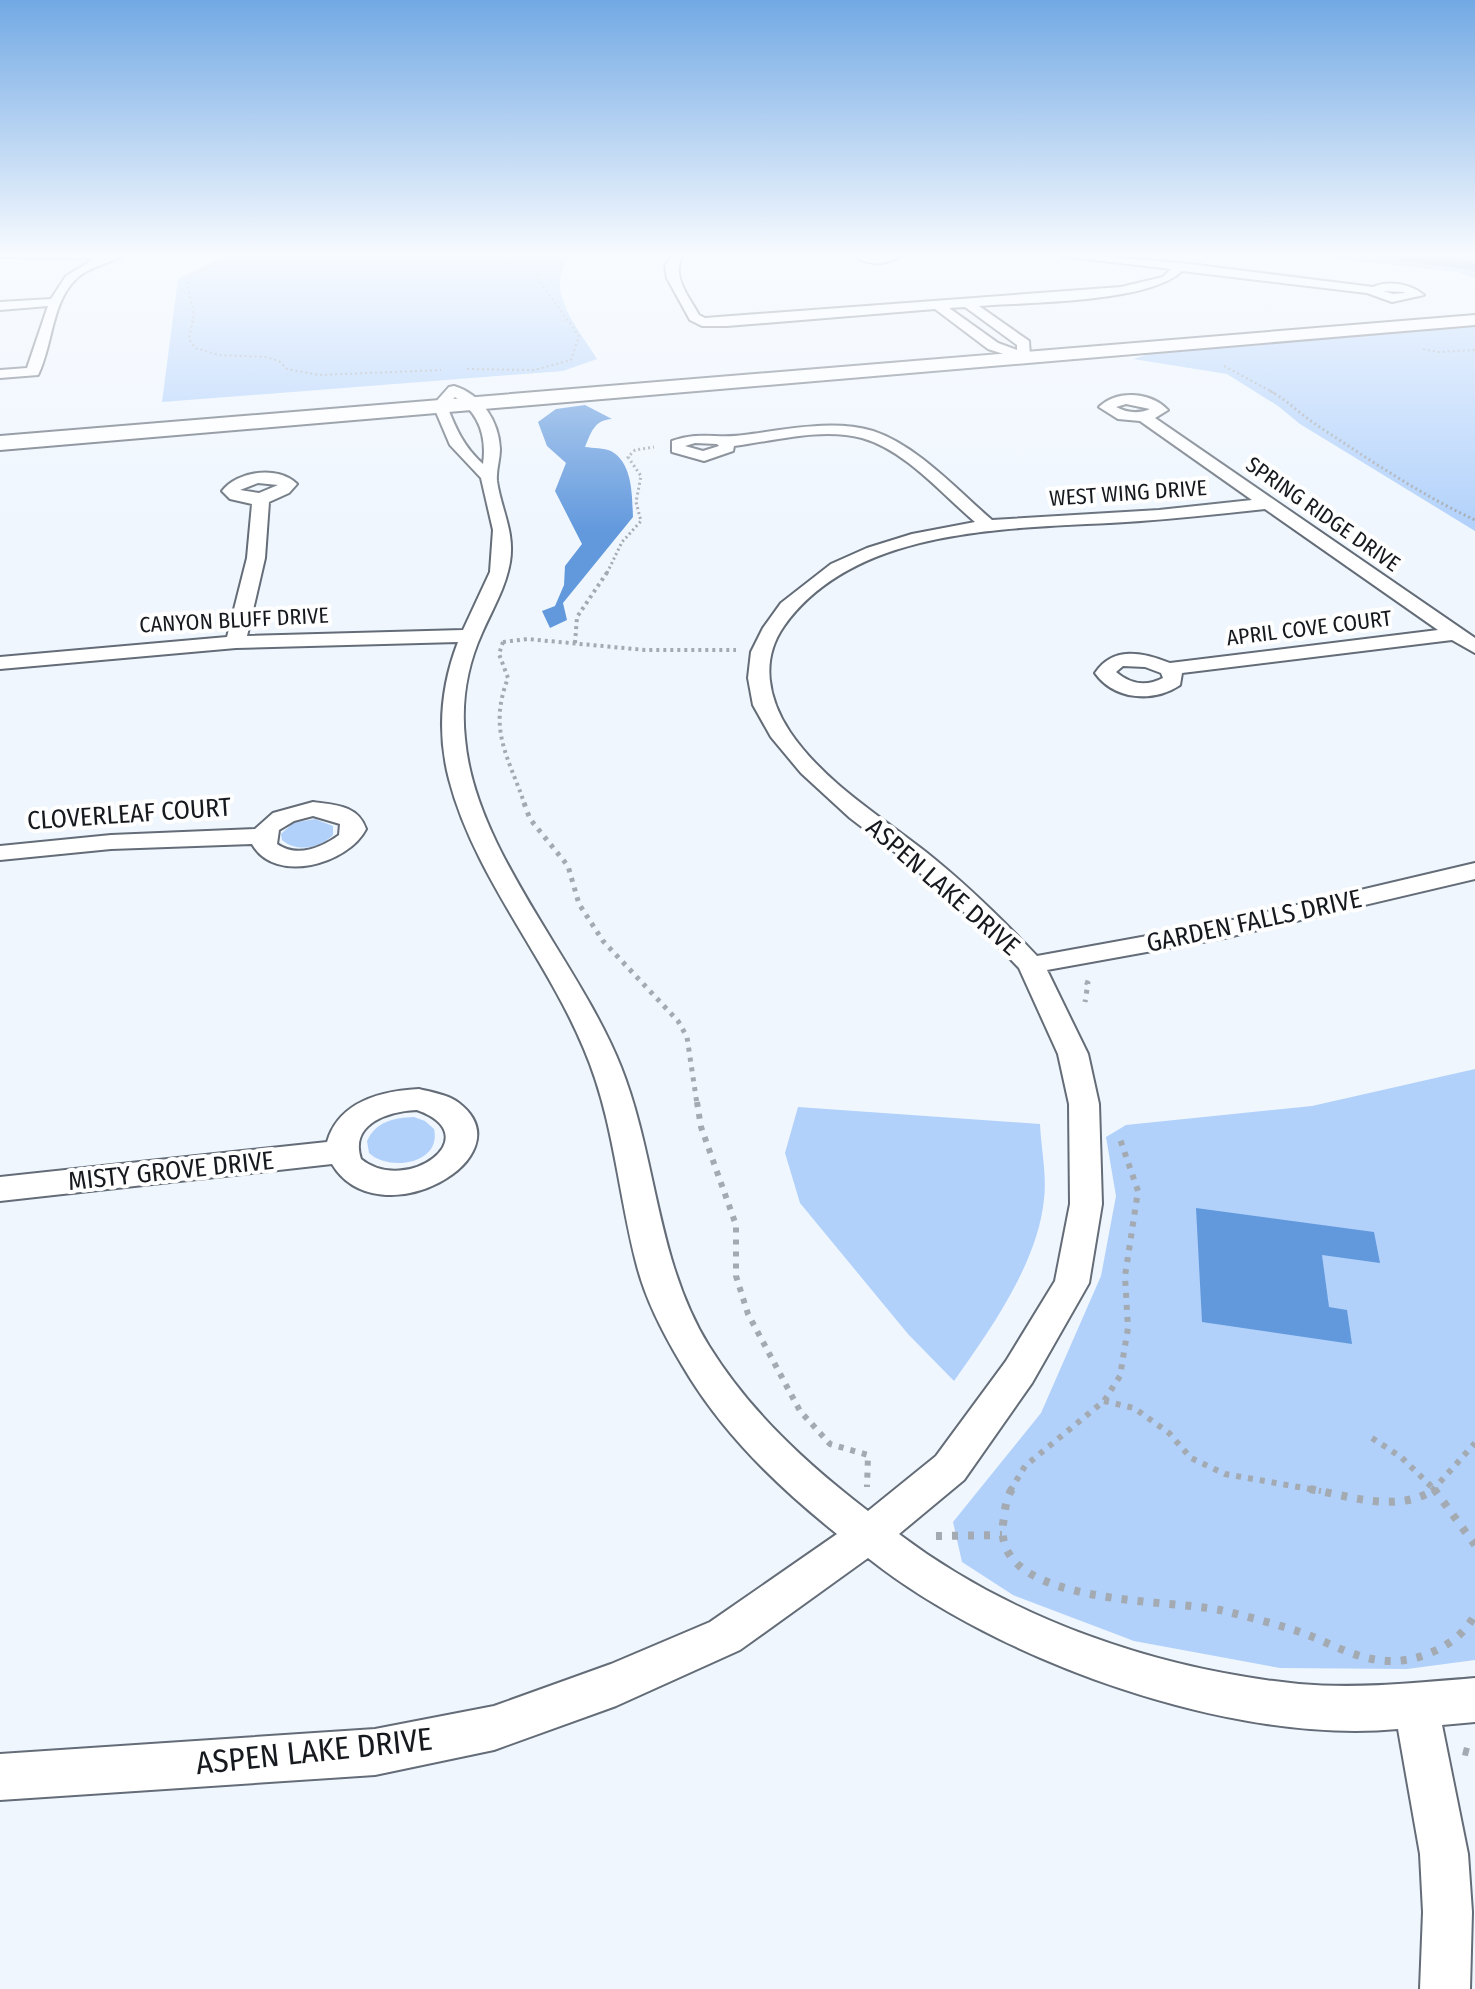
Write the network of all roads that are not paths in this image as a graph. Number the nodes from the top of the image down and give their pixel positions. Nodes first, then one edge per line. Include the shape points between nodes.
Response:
1 (42, 346) edge
2 (993, 346) joint
3 (1018, 346) edge
4 (1067, 346) edge
5 (1086, 346) edge
6 (1023, 350) junction
7 (0, 374) edge
8 (447, 398) junction
9 (477, 402) junction
10 (1144, 417) dead end
11 (0, 427) edge
12 (0, 443) edge
13 (675, 447) road end
14 (488, 476) junction
15 (261, 498) dead end
16 (1271, 503) junction
17 (988, 525) junction
18 (1456, 634) junction
19 (470, 636) junction
20 (236, 642) junction
21 (1475, 647) edge
22 (0, 663) edge
23 (1168, 669) dead end
24 (262, 836) dead end
25 (0, 853) edge
26 (1475, 871) edge
27 (1031, 965) junction
28 (342, 1152) dead end
29 (0, 1189) edge
30 (867, 1536) junction
31 (1475, 1700) edge
32 (1418, 1709) junction
33 (0, 1777) edge
34 (1445, 1989) edge

1 - 7 street via 33,372
2 - 6 main road
2 - 8 main road
3 - 6 street
4 - 6 main road
5 - 6 main road
6 - 9 main road
8 - 9 main road
8 - 11 main road
8 - 12 main road
8 - 14 street via 452,438 465,459
9 - 14 street via 492,443
10 - 16 street, SPRING RIDGE DRIVE
13 - 17 street via 704,456 725,451 726,442 840,430 874,437
14 - 19 street via 504,543 490,601
15 - 20 street via 256,558
16 - 17 street, WEST WING DRIVE
16 - 18 street, SPRING RIDGE DRIVE
17 - 27 street, ASPEN LAKE DRIVE via 918,538 837,568 788,607 770,632 758,678 764,705 782,737 809,768 982,914
18 - 21 street, SPRING RIDGE DRIVE
18 - 23 street, APRIL COVE COURT
19 - 20 street, CANYON BLUFF DRIVE
19 - 30 street via 457,676 454,762 490,854 575,1002 611,1079 657,1274 713,1381 778,1460
20 - 22 street, CANYON BLUFF DRIVE
24 - 25 street, CLOVERLEAF COURT
26 - 27 street, GARDEN FALLS DRIVE via 1224,930
27 - 30 street, ASPEN LAKE DRIVE via 1073,1054 1084,1104 1086,1204 1072,1283 1019,1372 950,1468
28 - 29 street, MISTY GROVE DRIVE
30 - 32 street via 952,1592 1039,1639 1143,1675 1325,1710
30 - 33 street, ASPEN LAKE DRIVE via 725,1636 616,1684 494,1728 375,1752
31 - 32 street
32 - 34 street via 1442,1835

